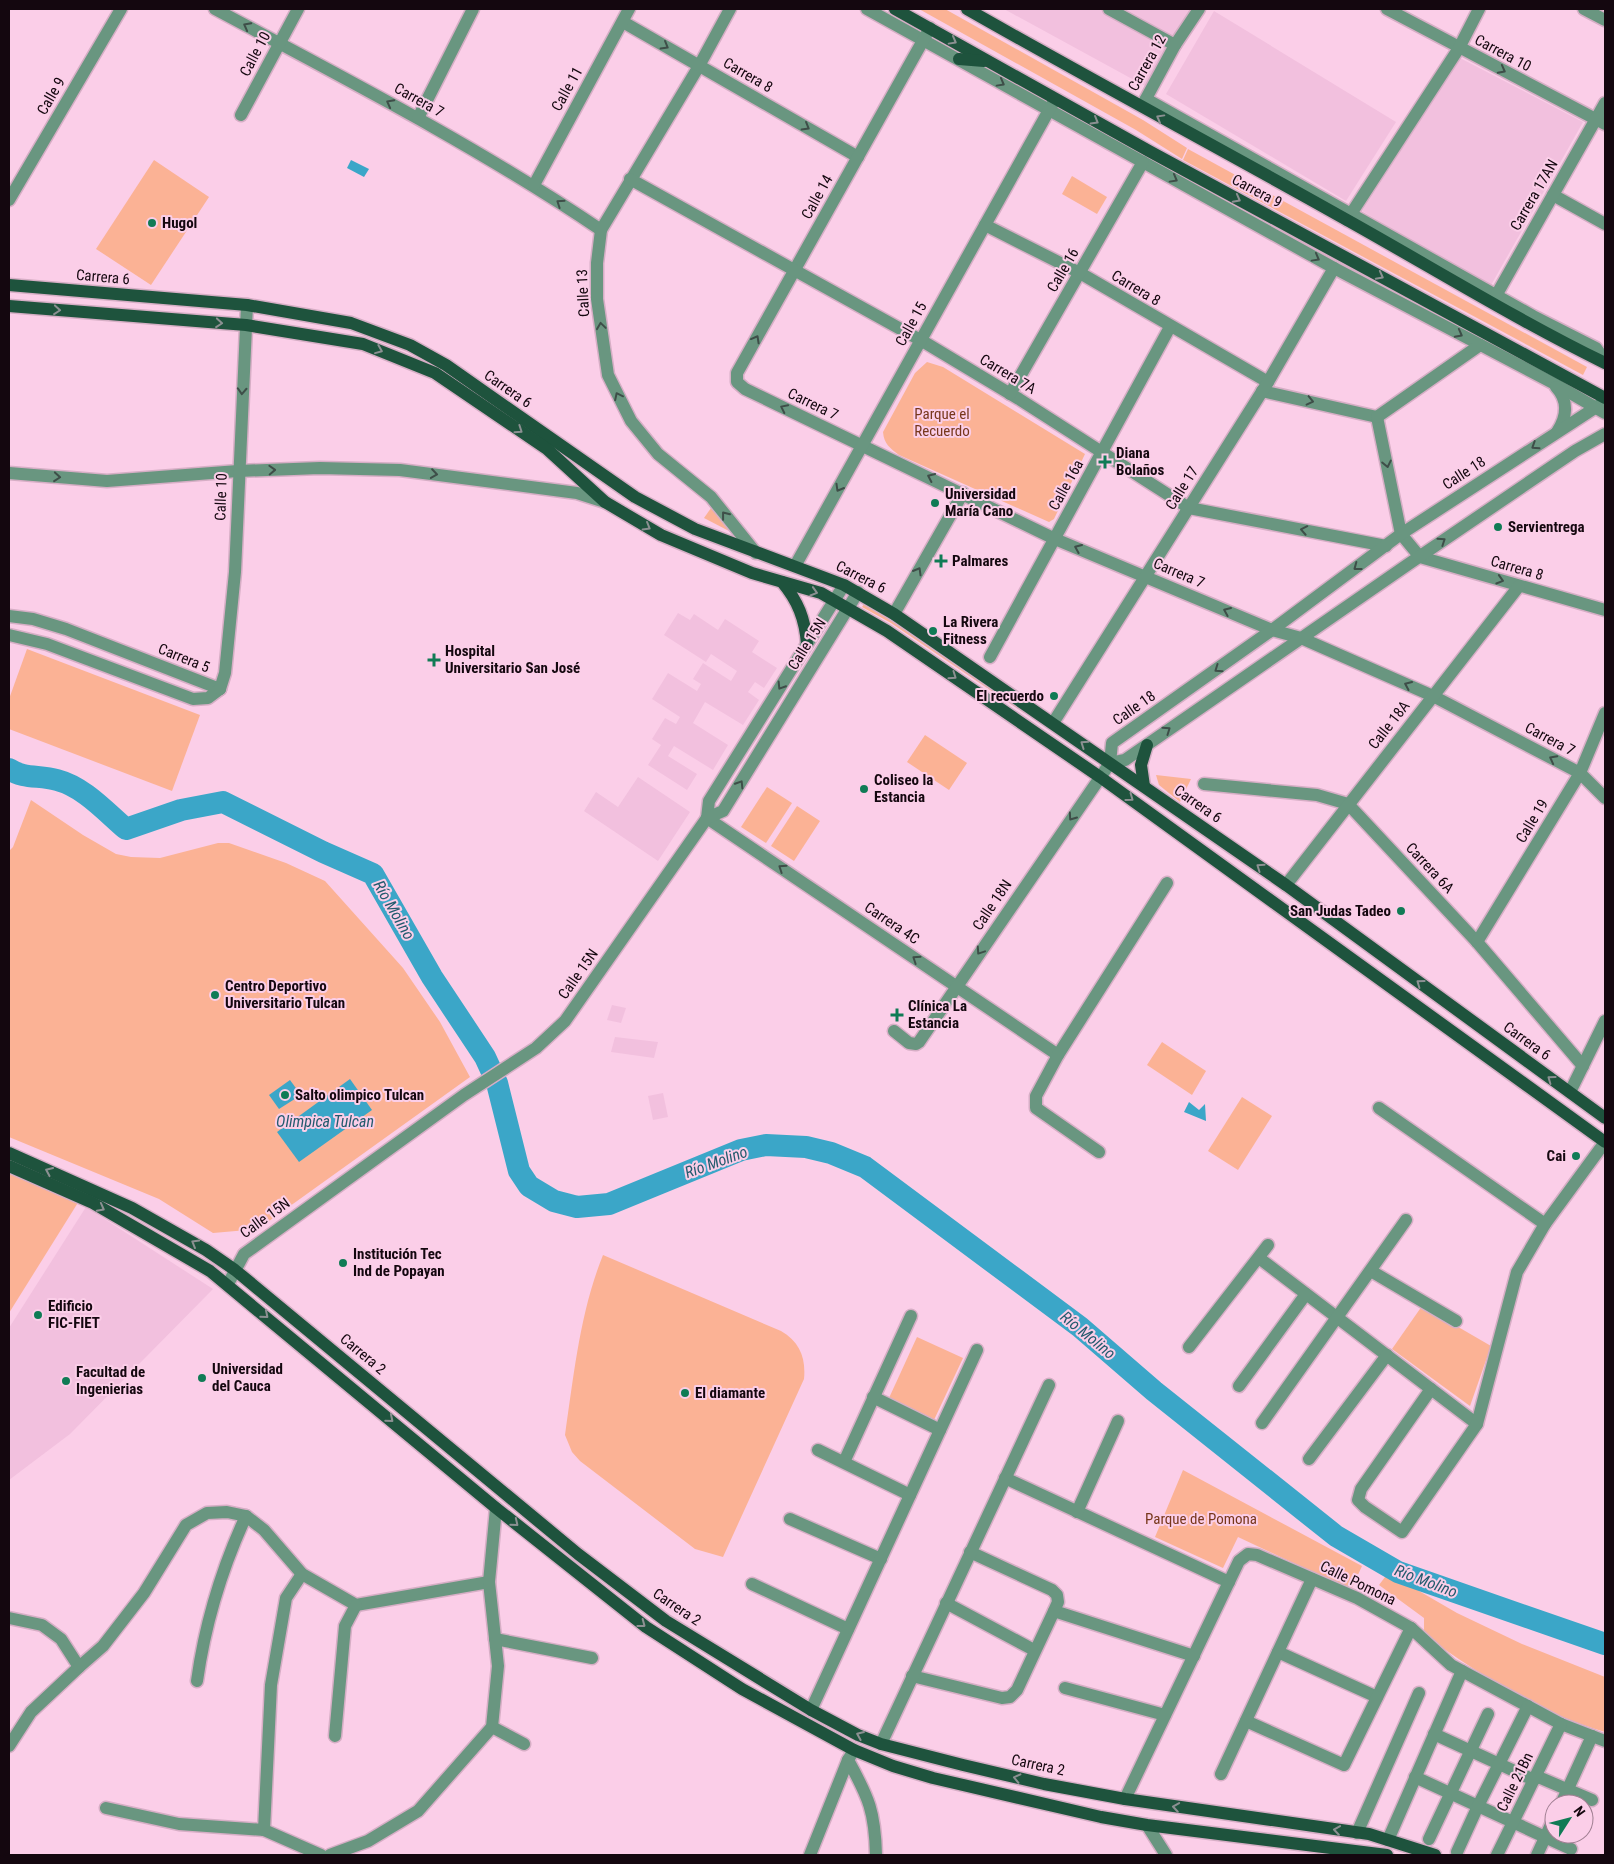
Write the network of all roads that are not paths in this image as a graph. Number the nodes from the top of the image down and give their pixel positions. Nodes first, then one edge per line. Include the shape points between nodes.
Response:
1 (121, 9) edge
2 (215, 9) edge
3 (298, 9) edge
4 (473, 9) edge
5 (629, 9) edge
6 (730, 9) edge
7 (867, 9) edge
8 (895, 9) edge
9 (967, 9) edge
10 (1109, 9) edge
11 (1199, 9) edge
12 (1387, 9) edge
13 (1479, 9) edge
14 (1584, 9) edge
15 (1605, 20) edge
16 (623, 22) junction
17 (930, 28) junction
18 (923, 40) junction
19 (279, 43) junction
20 (1175, 44) junction
21 (1459, 48) junction
22 (959, 59) junction
23 (990, 62) junction
24 (699, 66) junction
25 (1143, 103) junction
26 (1605, 103) edge
27 (1052, 104) junction
28 (242, 115) dead end
29 (418, 118) junction
30 (1601, 122) edge
31 (858, 157) junction
32 (1144, 162) junction
33 (630, 180) junction
34 (534, 185) junction
35 (1553, 195) junction
36 (9, 200) edge
37 (1350, 217) junction
38 (985, 224) junction
39 (1605, 224) edge
40 (601, 230) junction
41 (1334, 268) junction
42 (795, 271) junction
43 (1080, 273) junction
44 (9, 285) edge
45 (1494, 300) junction
46 (247, 305) junction
47 (9, 306) edge
48 (246, 325) junction
49 (1170, 327) junction
50 (920, 341) junction
51 (1480, 345) junction
52 (1605, 362) edge
53 (736, 382) joint
54 (1553, 383) junction
55 (1265, 386) junction
56 (1010, 394) junction
57 (1603, 405) edge
58 (1377, 416) junction
59 (1556, 432) junction
60 (1605, 434) edge
61 (863, 446) junction
62 (1102, 454) junction
63 (238, 471) junction
64 (9, 473) edge
65 (963, 493) junction
66 (605, 502) junction
67 (1189, 508) junction
68 (1402, 534) junction
69 (1055, 539) junction
70 (1386, 546) junction
71 (756, 553) junction
72 (1420, 556) junction
73 (795, 566) junction
74 (1146, 577) junction
75 (782, 582) junction
76 (844, 585) junction
77 (1519, 586) junction
78 (858, 592) junction
79 (834, 600) junction
80 (848, 608) junction
81 (1605, 610) edge
82 (894, 614) junction
83 (9, 616) edge
84 (1272, 630) junction
85 (9, 635) edge
86 (1301, 638) junction
87 (807, 644) junction
88 (990, 657) dead end
89 (220, 690) junction
90 (1433, 696) junction
91 (1605, 713) edge
92 (1053, 723) junction
93 (1147, 744) junction
94 (1110, 763) junction
95 (1580, 774) junction
96 (1100, 777) junction
97 (1204, 784) dead end
98 (1144, 786) junction
99 (1605, 798) edge
100 (1348, 804) junction
101 (707, 818) junction
102 (1167, 883) dead end
103 (1286, 885) junction
104 (1477, 942) junction
105 (956, 987) junction
106 (1605, 1021) edge
107 (894, 1031) dead end
108 (1058, 1055) junction
109 (1583, 1066) junction
110 (1570, 1092) junction
111 (1379, 1108) dead end
112 (1605, 1118) edge
113 (1605, 1142) edge
114 (1099, 1152) dead end
115 (9, 1153) edge
116 (9, 1166) edge
117 (1406, 1220) dead end
118 (1545, 1224) junction
119 (1268, 1245) dead end
120 (1259, 1258) junction
121 (235, 1270) junction
122 (1371, 1270) junction
123 (228, 1284) junction
124 (1306, 1294) junction
125 (911, 1316) dead end
126 (1338, 1318) junction
127 (1456, 1321) dead end
128 (1190, 1347) dead end
129 (977, 1350) dead end
130 (1387, 1355) junction
131 (1049, 1384) dead end
132 (1239, 1386) dead end
133 (1431, 1389) junction
134 (873, 1397) junction
135 (1118, 1420) dead end
136 (1262, 1423) dead end
137 (1477, 1424) junction
138 (940, 1430) junction
139 (818, 1450) dead end
140 (1309, 1459) dead end
141 (844, 1462) junction
142 (1005, 1478) junction
143 (910, 1495) junction
144 (496, 1508) junction
145 (1077, 1512) junction
146 (246, 1516) junction
147 (790, 1519) dead end
148 (970, 1552) junction
149 (881, 1559) junction
150 (302, 1574) junction
151 (1312, 1579) junction
152 (489, 1582) junction
153 (1230, 1582) junction
154 (752, 1584) dead end
155 (946, 1603) junction
156 (356, 1605) junction
157 (1054, 1611) junction
158 (9, 1618) edge
159 (1411, 1628) junction
160 (848, 1629) junction
161 (495, 1639) junction
162 (1034, 1650) junction
163 (1278, 1652) junction
164 (1194, 1656) junction
165 (592, 1658) dead end
166 (79, 1667) junction
167 (1462, 1671) junction
168 (912, 1676) junction
169 (197, 1681) dead end
170 (1065, 1688) dead end
171 (1419, 1693) dead end
172 (1377, 1697) junction
173 (1528, 1706) junction
174 (811, 1710) junction
175 (1488, 1714) dead end
176 (1165, 1715) junction
177 (1246, 1721) junction
178 (1561, 1724) junction
179 (492, 1727) junction
180 (1434, 1734) junction
181 (335, 1736) dead end
182 (1592, 1736) junction
183 (1605, 1741) edge
184 (524, 1744) dead end
185 (881, 1744) junction
186 (9, 1746) edge
187 (1470, 1751) junction
188 (851, 1755) junction
189 (1499, 1764) junction
190 (1221, 1774) dead end
191 (1415, 1777) junction
192 (1535, 1778) junction
193 (1568, 1788) junction
194 (1451, 1794) junction
195 (1565, 1794) edge
196 (1580, 1794) edge
197 (1125, 1799) junction
198 (1478, 1806) junction
199 (106, 1808) dead end
200 (1513, 1822) junction
201 (1147, 1824) junction
202 (264, 1830) junction
203 (1357, 1832) junction
204 (1544, 1837) edge
205 (1429, 1839) dead end
206 (1544, 1839) edge
207 (1388, 1840) junction
208 (1560, 1844) edge
209 (1571, 1849) dead end
210 (1324, 1851) edge
211 (1457, 1852) dead end
212 (321, 1855) edge
213 (330, 1855) edge
214 (810, 1855) edge
215 (876, 1855) edge
216 (1166, 1855) edge
217 (1387, 1855) edge
218 (1435, 1855) edge
219 (1497, 1855) edge
220 (1537, 1855) edge

1 - 36 street, Calle 9
19 -> 2 street, Carrera 7
3 - 19 street, Calle 10
4 - 29 street
5 - 16 street, Calle 11
6 - 24 street, Calle 13
7 - 18 street
8 - 17 main road, Carrera 9
9 - 25 main road, Carrera 9
10 - 20 street
11 - 20 street, Carrera 12
12 - 21 street, Carrera 10
13 - 21 street
14 - 15 street
16 -> 24 street, Carrera 8
16 - 34 street, Calle 11
17 - 18 street, Calle 14
17 -> 23 main road, Carrera 9
18 - 22 street
18 - 31 street, Calle 14
19 - 28 street, Calle 10
29 -> 19 street, Carrera 7
20 - 25 street, Carrera 12
21 -> 30 street, Carrera 10
21 - 37 street
22 - 23 main road
22 -> 27 street
23 - 27 main road, Carrera 9
24 -> 31 street, Carrera 8
24 - 33 street, Calle 13
37 -> 25 main road, Carrera 9
26 - 30 street, Carrera 17AN
27 - 32 street
27 - 38 street, Calle 15
27 -> 57 main road, Carrera 9 via 1149,151
29 - 34 street, Carrera 7
30 - 35 street, Carrera 17AN
31 - 42 street, Calle 14
32 -> 41 street
32 - 43 street, Calle 16
33 - 40 street, Calle 13
33 - 42 street, Carrera 7A
40 -> 34 street, Carrera 7
35 - 39 street
35 - 45 street, Carrera 17AN
37 - 45 main road, Carrera 9
38 - 43 street, Carrera 8
38 - 50 street, Calle 15
71 -> 40 street, Calle 13 via 711,497 652,447 630,421 608,374 597,299
41 -> 51 street
41 - 55 street, Calle 17
42 - 50 street, Carrera 7A
53 -> 42 street, Calle 14 via 737,373
43 - 49 street, Carrera 8
43 - 56 street, Calle 16
44 - 46 main road, Carrera 6
45 - 52 main road, Carrera 9
46 - 48 street, Calle 10
46 - 71 main road, Carrera 6 via 351,323 410,345 446,365 635,498 695,529
47 -> 48 main road, Carrera 6
48 -> 63 street, Calle 10
48 -> 66 main road, Carrera 6 via 363,344 435,373 547,449
49 - 55 street, Carrera 8
49 - 62 street, Calle 16a
50 - 56 street, Carrera 7A
50 - 61 street, Calle 15
51 - 54 street
51 - 58 street
61 -> 53 street, Carrera 7
54 - 57 street
54 - 59 street via 1565,402 1562,424
55 -> 58 street, Carrera 8
55 - 67 street, Calle 17
56 - 62 street, Carrera 7A
57 - 59 street, Calle 18
58 -> 68 street
59 -> 68 street, Calle 18
72 -> 60 street
65 -> 61 street, Carrera 7
61 -> 73 street, Calle 15
62 - 67 street, Carrera 7A
62 - 69 street, Calle 16a
64 -> 63 street, Carrera 6 via 108,481
63 -> 66 street, Carrera 6 via 400,470 577,493
63 - 89 street, Calle 10 via 235,572 225,673
65 - 69 street, Carrera 7
82 -> 65 street
66 -> 75 main road, Carrera 6 via 661,535
70 -> 67 street, Carrera 7A
67 - 74 street, Calle 17
68 - 70 street, Calle 18
68 - 72 street
74 -> 69 street, Carrera 7
69 - 88 street, Calle 16a
70 -> 84 street, Calle 18
71 - 73 main road, Carrera 6
72 -> 77 street, Carrera 8
72 - 86 street
73 - 76 main road, Carrera 6
84 -> 74 street, Carrera 7
74 - 92 street, Calle 17
75 -> 79 main road, Carrera 6
75 - 87 main road via 799,607
76 - 78 main road, Carrera 6
76 - 79 street
77 - 81 street, Carrera 8
77 - 90 street, Calle 18A
78 - 80 street, Calle 15N
78 - 82 main road, Carrera 6
79 - 80 main road, Carrera 6
79 - 87 street
80 -> 96 main road, Carrera 6 via 887,631
101 -> 80 street, Calle 15N via 723,811
82 - 92 main road, Carrera 6
83 - 89 street, Carrera 5 via 66,629
84 - 86 street, Carrera 7
84 -> 94 street, Calle 18 via 1112,743
85 - 89 street, Carrera 5 via 47,644 193,699 208,698
90 -> 86 street, Carrera 7
93 -> 86 street
87 -> 101 street via 709,801
95 -> 90 street, Carrera 7
90 - 100 street, Calle 18A
91 - 95 street, Calle 19
94 -> 92 main road, Carrera 6
93 - 94 street via 1125,760
93 - 98 main road via 1141,765
94 - 96 street, Calle 18N
94 - 98 main road, Carrera 6
95 - 99 street, Carrera 7
95 - 104 street, Calle 19
96 -> 105 street, Calle 18N
96 -> 113 main road, Carrera 6
97 - 100 street, Carrera 6A via 1317,794
103 -> 98 main road, Carrera 6
100 - 103 street, Calle 18A
100 - 104 street, Carrera 6A
105 -> 101 street, Carrera 4C
101 - 121 street, Calle 15N via 565,1021 536,1048 464,1095 244,1254
102 - 108 street
110 -> 103 main road, Carrera 6
104 - 109 street, Carrera 6A
105 - 107 street, Calle 18N via 916,1044 909,1043
105 - 108 street, Carrera 4C
106 - 109 street
108 - 114 street via 1036,1096 1036,1108
109 - 110 street
110 - 112 main road, Carrera 6
111 - 118 street
113 - 118 street
121 -> 115 main road, Carrera 2 via 132,1208
116 -> 123 main road via 93,1203
117 - 122 street
118 - 137 street via 1517,1272
119 - 120 street
120 - 124 street
120 - 128 street
121 - 123 street, Calle 15N
121 - 174 main road, Carrera 2 via 578,1554 666,1621
122 - 126 street
122 - 127 street
123 -> 144 main road
124 - 126 street
124 - 132 street
125 - 134 street
126 - 130 street
126 - 136 street
129 - 138 street
130 - 133 street
130 - 140 street
131 - 142 street
133 - 137 street
133 - 137 street via 1361,1489 1358,1500 1365,1507 1402,1532
134 - 138 street
134 - 141 street
135 - 145 street
138 - 143 street
139 - 141 street
141 - 143 street
142 - 145 street
142 - 148 street
143 - 149 street
144 - 152 street
144 -> 188 main road via 646,1627
145 - 153 street
146 - 150 street via 264,1530
146 - 166 street via 227,1512 207,1513 186,1525 144,1593 103,1646
146 - 169 street via 230,1550 203,1641
147 - 149 street
148 - 155 street
148 - 157 street via 1052,1590 1058,1602
149 - 160 street
150 - 156 street
150 - 202 street via 286,1598 272,1676
151 - 153 street, Calle Pomona via 1248,1554 1240,1561
151 - 159 street, Calle Pomona via 1357,1598
151 - 163 street
152 - 156 street
152 - 161 street
153 - 164 street, Calle Pomona
154 - 160 street
155 - 162 street
155 - 168 street
156 - 181 street via 344,1626
157 - 162 street
157 - 164 street
158 - 166 street via 42,1625 61,1639
159 - 167 street, Calle Pomona via 1451,1665
159 - 172 street
160 - 174 street
161 - 165 street
161 - 179 street via 498,1666
162 - 168 street via 1017,1690 1010,1697 1002,1698
163 - 172 street
163 - 177 street
164 - 176 street, Calle Pomona
166 - 186 street via 31,1712
167 - 173 street, Calle Pomona
167 - 180 street
168 - 185 street
170 - 176 street
171 - 203 street
172 - 177 street via 1344,1765
173 - 178 street, Calle Pomona
173 - 189 street
185 -> 174 main road, Carrera 2
175 - 187 street
176 - 197 street, Calle Pomona
177 - 190 street
178 - 182 street, Calle Pomona
178 - 192 street, Calle 21Bn
179 - 184 street
179 - 213 street via 418,1811 368,1840
180 - 187 street
180 - 191 street
182 - 183 street, Calle Pomona
182 - 193 street
197 -> 185 main road, Carrera 2 via 963,1766
187 - 189 street
187 - 194 street
188 - 201 main road via 933,1778 1101,1817
188 - 214 street
188 - 215 street via 874,1813
189 - 192 street
189 - 198 street
191 - 194 street
191 - 207 street
192 - 193 street
192 - 200 street, Calle 21Bn
193 - 195 street
193 - 196 street
194 - 198 street
194 - 205 street
203 -> 197 main road, Carrera 2
198 - 200 street
198 - 211 street
199 - 202 street via 178,1824
200 - 204 street
200 - 219 street, Calle 21Bn
201 - 210 main road
201 - 216 street
202 - 212 street
203 - 207 main road, Carrera 2
206 - 220 street
207 - 218 main road, Carrera 2
208 - 209 street
210 - 217 main road

